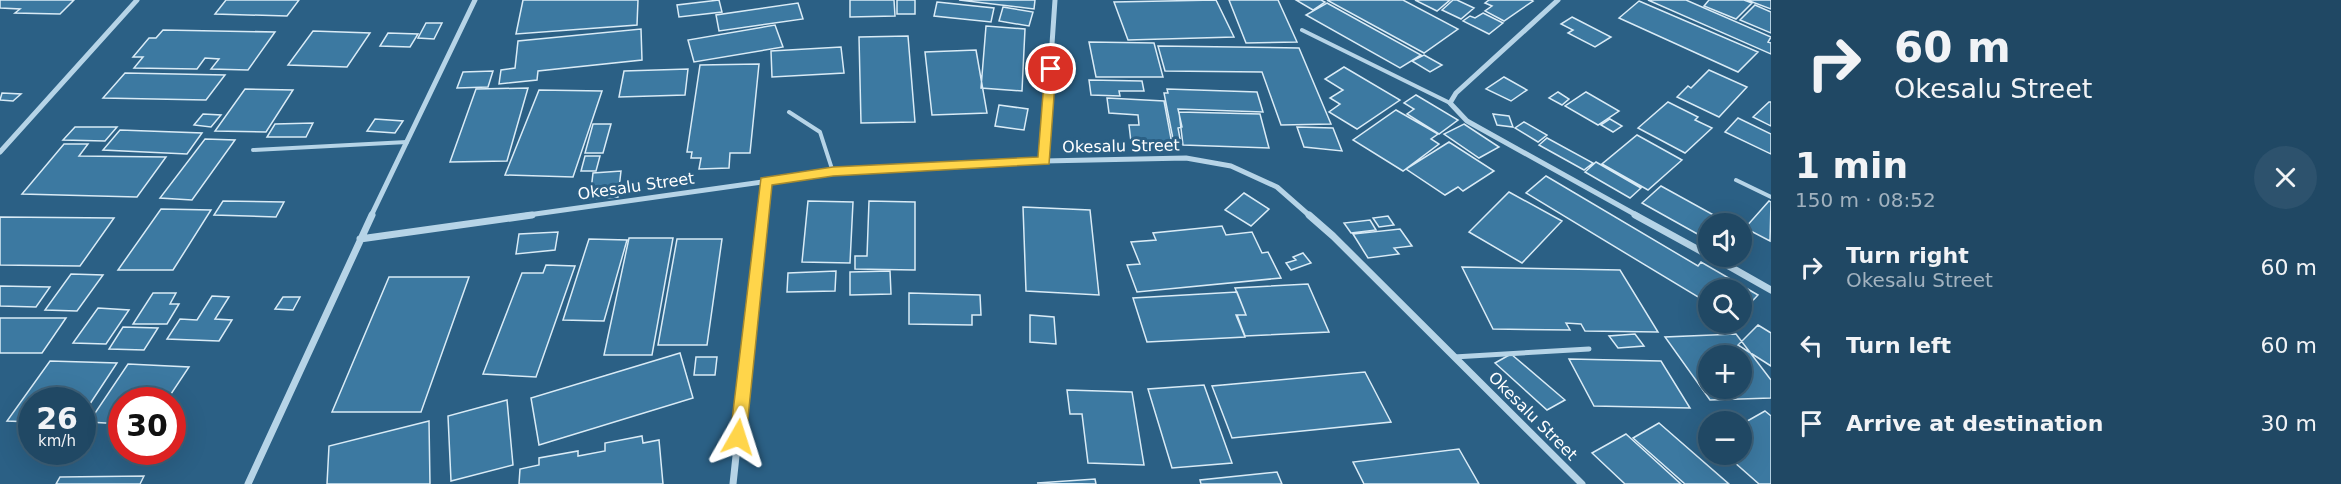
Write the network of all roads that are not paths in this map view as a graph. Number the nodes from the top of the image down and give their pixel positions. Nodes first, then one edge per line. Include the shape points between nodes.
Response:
1 (137, 0) edge
2 (475, 0) edge
3 (1055, 0) edge
4 (1558, 0) edge
5 (1302, 30) dead end
6 (1450, 103) junction
7 (789, 111) dead end
8 (407, 142) junction
9 (0, 144) edge
10 (8, 144) junction
11 (253, 150) dead end
12 (0, 152) edge
13 (1044, 161) junction
14 (833, 172) junction
15 (1736, 180) dead end
16 (766, 181) junction
17 (1771, 197) edge
18 (360, 238) junction
19 (1698, 249) edge
20 (1730, 267) edge
21 (1771, 290) edge
22 (1589, 349) dead end
23 (1454, 357) junction
24 (248, 484) edge
25 (733, 484) edge
26 (1582, 484) edge

1 - 10 street
2 - 8 street
3 - 13 street
4 - 6 street via 1456,93
5 - 6 lane
6 - 19 street via 1467,121
7 - 14 lane via 820,132
8 - 11 lane
8 - 18 street
9 - 10 street
10 - 12 street
13 - 14 street, Okesalu Street
13 - 23 street, Okesalu Street via 1186,158 1231,166 1277,187 1333,236
14 - 16 street, Okesalu Street
15 - 17 lane
16 - 18 street, Okesalu Street
16 - 25 street
18 - 24 street
20 - 21 street
22 - 23 lane
23 - 26 street, Okesalu Street

